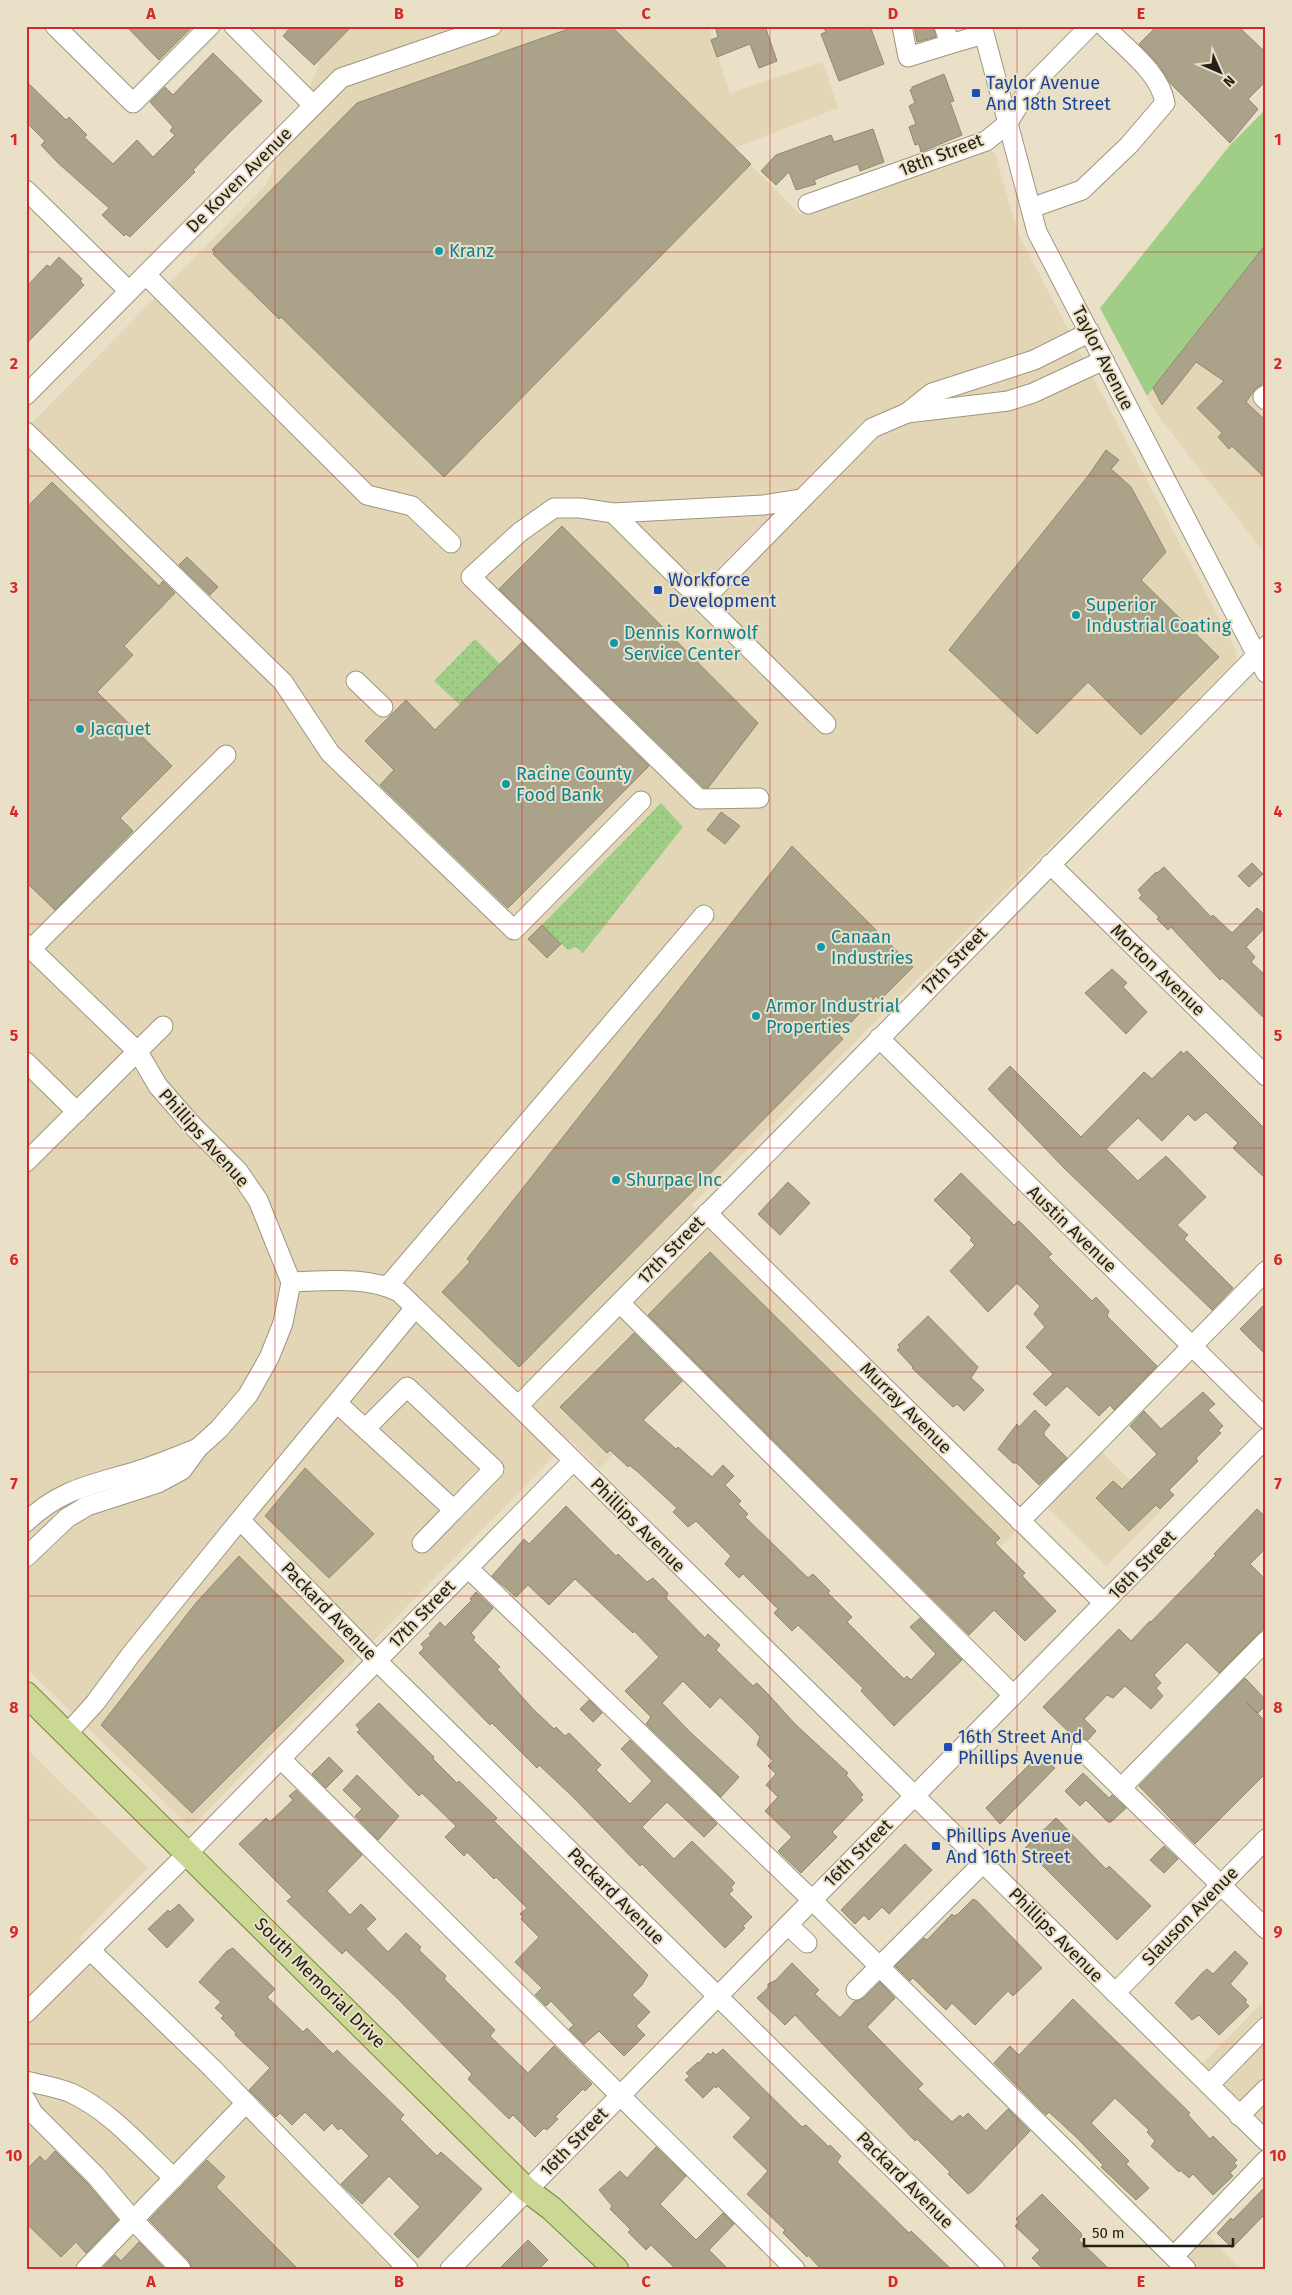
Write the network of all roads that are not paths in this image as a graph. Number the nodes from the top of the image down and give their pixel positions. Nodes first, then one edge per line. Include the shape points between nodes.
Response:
1 (55, 26) edge
2 (210, 26) edge
3 (234, 26) edge
4 (492, 26) edge
5 (902, 26) edge
6 (1090, 26) edge
7 (1104, 26) edge
8 (982, 30) edge
9 (947, 35) edge
10 (314, 105) junction
11 (1007, 124) junction
12 (29, 199) edge
13 (808, 204) dead end
14 (1031, 208) junction
15 (146, 275) junction
16 (129, 292) junction
17 (1090, 332) junction
18 (1104, 360) junction
19 (26, 395) edge
20 (1266, 395) edge
21 (1266, 400) edge
22 (907, 413) junction
23 (26, 432) edge
24 (802, 499) junction
25 (613, 513) junction
26 (451, 543) dead end
27 (702, 601) junction
28 (1261, 650) edge
29 (1266, 673) edge
30 (356, 680) dead end
31 (383, 707) dead end
32 (826, 724) dead end
33 (226, 755) dead end
34 (759, 798) dead end
35 (641, 801) dead end
36 (1050, 864) junction
37 (704, 915) dead end
38 (29, 946) edge
39 (163, 1026) dead end
40 (879, 1038) junction
41 (138, 1052) junction
42 (26, 1062) edge
43 (1266, 1076) edge
44 (77, 1112) junction
45 (26, 1162) edge
46 (708, 1213) junction
47 (1266, 1271) edge
48 (291, 1282) junction
49 (388, 1286) junction
50 (620, 1303) junction
51 (415, 1308) junction
52 (1192, 1346) junction
53 (338, 1404) junction
54 (518, 1406) junction
55 (1266, 1419) edge
56 (366, 1428) junction
57 (1266, 1438) edge
58 (198, 1448) junction
59 (573, 1460) junction
60 (454, 1510) junction
61 (1020, 1520) junction
62 (241, 1521) junction
63 (26, 1522) edge
64 (422, 1542) dead end
65 (26, 1557) edge
66 (468, 1568) junction
67 (1104, 1603) junction
68 (1266, 1641) edge
69 (377, 1661) junction
70 (26, 1694) edge
71 (1013, 1695) junction
72 (67, 1734) junction
73 (1081, 1749) dead end
74 (280, 1759) junction
75 (1121, 1788) junction
76 (914, 1796) junction
77 (1266, 1839) edge
78 (188, 1853) junction
79 (983, 1863) junction
80 (1221, 1884) junction
81 (812, 1900) junction
82 (788, 1925) junction
83 (1266, 1929) edge
84 (807, 1943) dead end
85 (90, 1950) junction
86 (880, 1966) junction
87 (856, 1990) dead end
88 (1114, 1993) junction
89 (718, 1996) junction
90 (26, 2012) edge
91 (1266, 2027) edge
92 (26, 2081) edge
93 (1208, 2085) junction
94 (1266, 2089) edge
95 (619, 2096) junction
96 (26, 2100) edge
97 (246, 2103) junction
98 (1240, 2116) junction
99 (1266, 2141) edge
100 (1266, 2160) edge
101 (174, 2178) junction
102 (527, 2190) junction
103 (133, 2220) junction
104 (1180, 2263) edge
105 (86, 2269) edge
106 (181, 2269) edge
107 (408, 2269) edge
108 (450, 2269) edge
109 (616, 2269) edge
110 (795, 2269) edge
111 (995, 2269) edge

1 - 2 street via 133,103
3 - 10 street
4 - 10 street, De Koven Avenue via 341,78
5 - 9 street via 908,57
6 - 11 street, 18th Street via 1030,87
7 - 14 street via 1152,75 1163,92 1165,103 1129,145 1082,190
8 - 9 street
8 - 11 street, Taylor Avenue
10 - 15 street, De Koven Avenue
11 - 13 street, 18th Street via 986,141
11 - 14 street, Taylor Avenue
12 - 16 street
14 - 17 street, Taylor Avenue via 1037,232
15 - 16 street, De Koven Avenue
15 - 26 street via 367,495 412,506
16 - 19 street, De Koven Avenue
17 - 18 street, Taylor Avenue
17 - 22 street via 1034,360 932,393
18 - 22 street via 1008,401
18 - 28 street, Taylor Avenue
20 - 21 street via 1263,397
22 - 24 street via 872,428
23 - 35 street via 283,682 330,753 514,930
24 - 25 street via 763,505
24 - 27 street
25 - 27 street
25 - 34 street via 554,508 520,532 471,577 699,799
27 - 32 street
28 - 29 street, Taylor Avenue
28 - 36 street, 17th Street
30 - 31 street
33 - 38 street
36 - 40 street, 17th Street
36 - 43 street, Morton Avenue
37 - 49 street
38 - 41 street, Phillips Avenue
39 - 41 street
40 - 46 street, 17th Street
40 - 52 street, Austin Avenue
41 - 44 street
41 - 48 street, Phillips Avenue via 158,1086 238,1171 258,1200
42 - 44 street
44 - 45 street
46 - 50 street, 17th Street
46 - 61 street, Murray Avenue
47 - 52 street
48 - 49 street, Phillips Avenue via 334,1281
48 - 58 street via 283,1323 269,1358 248,1395
49 - 51 street, Phillips Avenue
50 - 54 street, 17th Street
50 - 71 street
51 - 53 street
51 - 54 street, Phillips Avenue
52 - 55 street, Austin Avenue
52 - 61 street
53 - 56 street
53 - 62 street
54 - 59 street, Phillips Avenue
56 - 60 street
56 - 60 street via 407,1388 494,1469
57 - 67 street, 16th Street
58 - 63 street via 138,1471 75,1489 43,1506
58 - 65 street via 182,1470 158,1483 104,1500 67,1518
59 - 66 street, 17th Street
59 - 76 street, Phillips Avenue
60 - 64 street
61 - 67 street, Murray Avenue
62 - 69 street, Packard Avenue
62 - 72 street via 132,1653 95,1704
66 - 69 street, 17th Street
66 - 81 street
67 - 71 street, 16th Street
68 - 75 street
69 - 74 street, 17th Street
69 - 89 street, Packard Avenue
70 - 72 main road, South Memorial Drive
71 - 76 street, 16th Street
72 - 78 main road, South Memorial Drive
73 - 75 street
74 - 78 street, 17th Street
74 - 95 street
75 - 80 street
76 - 79 street, Phillips Avenue
76 - 81 street, 16th Street
77 - 80 street, Slauson Avenue
78 - 85 street, 17th Street
78 - 102 main road, South Memorial Drive
79 - 86 street
79 - 88 street, Phillips Avenue
80 - 83 street
80 - 88 street, Slauson Avenue
81 - 82 street, 16th Street
81 - 86 street
82 - 84 street
82 - 89 street, 16th Street
85 - 90 street, 17th Street
85 - 97 street
86 - 87 street
86 - 104 street
88 - 93 street, Phillips Avenue
89 - 95 street, 16th Street
89 - 111 street, Packard Avenue
91 - 93 street
92 - 101 street via 69,2092 85,2100
93 - 98 street, Phillips Avenue
94 - 98 street
95 - 102 street, 16th Street
95 - 110 street
96 - 103 street via 33,2113 95,2175
97 - 101 street
97 - 107 street
98 - 99 street, Phillips Avenue
100 - 104 street
101 - 103 street
102 - 108 street, 16th Street
102 - 109 main road, South Memorial Drive
103 - 105 street
103 - 106 street

